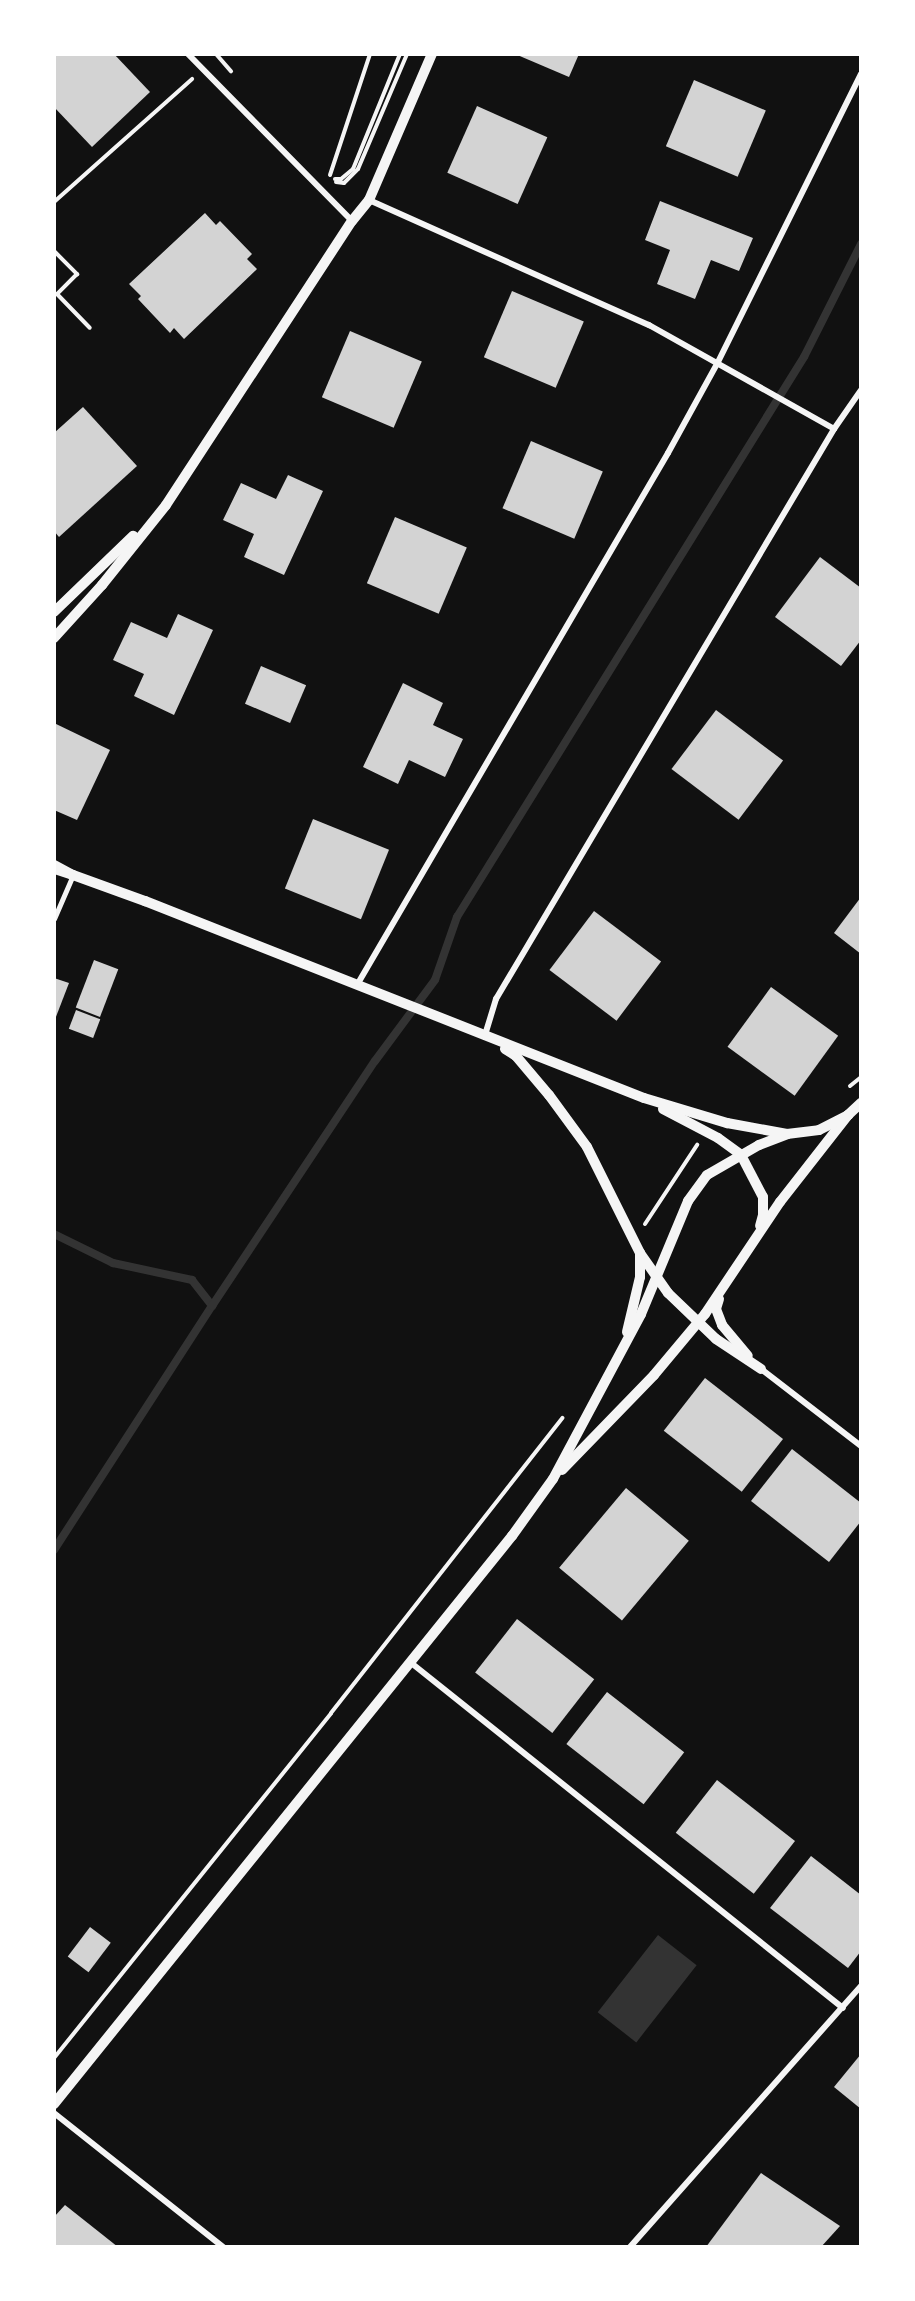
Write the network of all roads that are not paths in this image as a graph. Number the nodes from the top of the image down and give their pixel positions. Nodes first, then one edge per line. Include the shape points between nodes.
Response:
1 (188, 54) edge
2 (432, 54) edge
3 (861, 74) edge
4 (369, 200) junction
5 (352, 221) junction
6 (717, 364) junction
7 (861, 390) edge
8 (834, 429) junction
9 (166, 505) junction
10 (54, 612) edge
11 (54, 638) edge
12 (54, 867) edge
13 (73, 875) junction
14 (54, 919) edge
15 (357, 985) junction
16 (485, 1035) junction
17 (644, 1098) junction
18 (861, 1103) edge
19 (848, 1115) junction
20 (787, 1134) junction
21 (741, 1155) junction
22 (757, 1235) junction
23 (640, 1253) junction
24 (656, 1277) junction
25 (723, 1286) junction
26 (698, 1323) junction
27 (621, 1354) junction
28 (761, 1369) junction
29 (861, 1446) edge
30 (553, 1479) junction
31 (410, 1662) junction
32 (861, 1986) edge
33 (843, 2008) junction
34 (54, 2104) edge
35 (54, 2113) edge
36 (631, 2245) edge
37 (223, 2247) edge
38 (640, 2247) edge

1 - 5 street
2 - 4 street
3 - 6 street
4 - 5 street
4 - 6 street via 649,325
5 - 9 street
6 - 8 street
6 - 15 street
7 - 8 street
8 - 16 street via 496,999
9 - 10 street
9 - 11 street
12 - 13 street
13 - 14 lane
13 - 15 street
15 - 16 street
16 - 17 street
16 - 23 street via 516,1056 587,1147
17 - 20 street via 727,1123
17 - 21 street via 718,1138
18 - 19 street
19 - 20 street via 819,1130
19 - 22 street
20 - 21 street
21 - 22 street via 763,1197 764,1215
21 - 24 street via 707,1175 688,1201
22 - 25 street
23 - 24 street
23 - 27 street via 640,1277
24 - 26 street
24 - 27 street
25 - 26 street
25 - 28 street via 716,1309 722,1325
26 - 28 street
26 - 30 street via 654,1375
27 - 30 street
28 - 29 street
30 - 31 street
31 - 33 street
31 - 34 street
32 - 33 street
33 - 36 street
35 - 37 street
36 - 38 street

